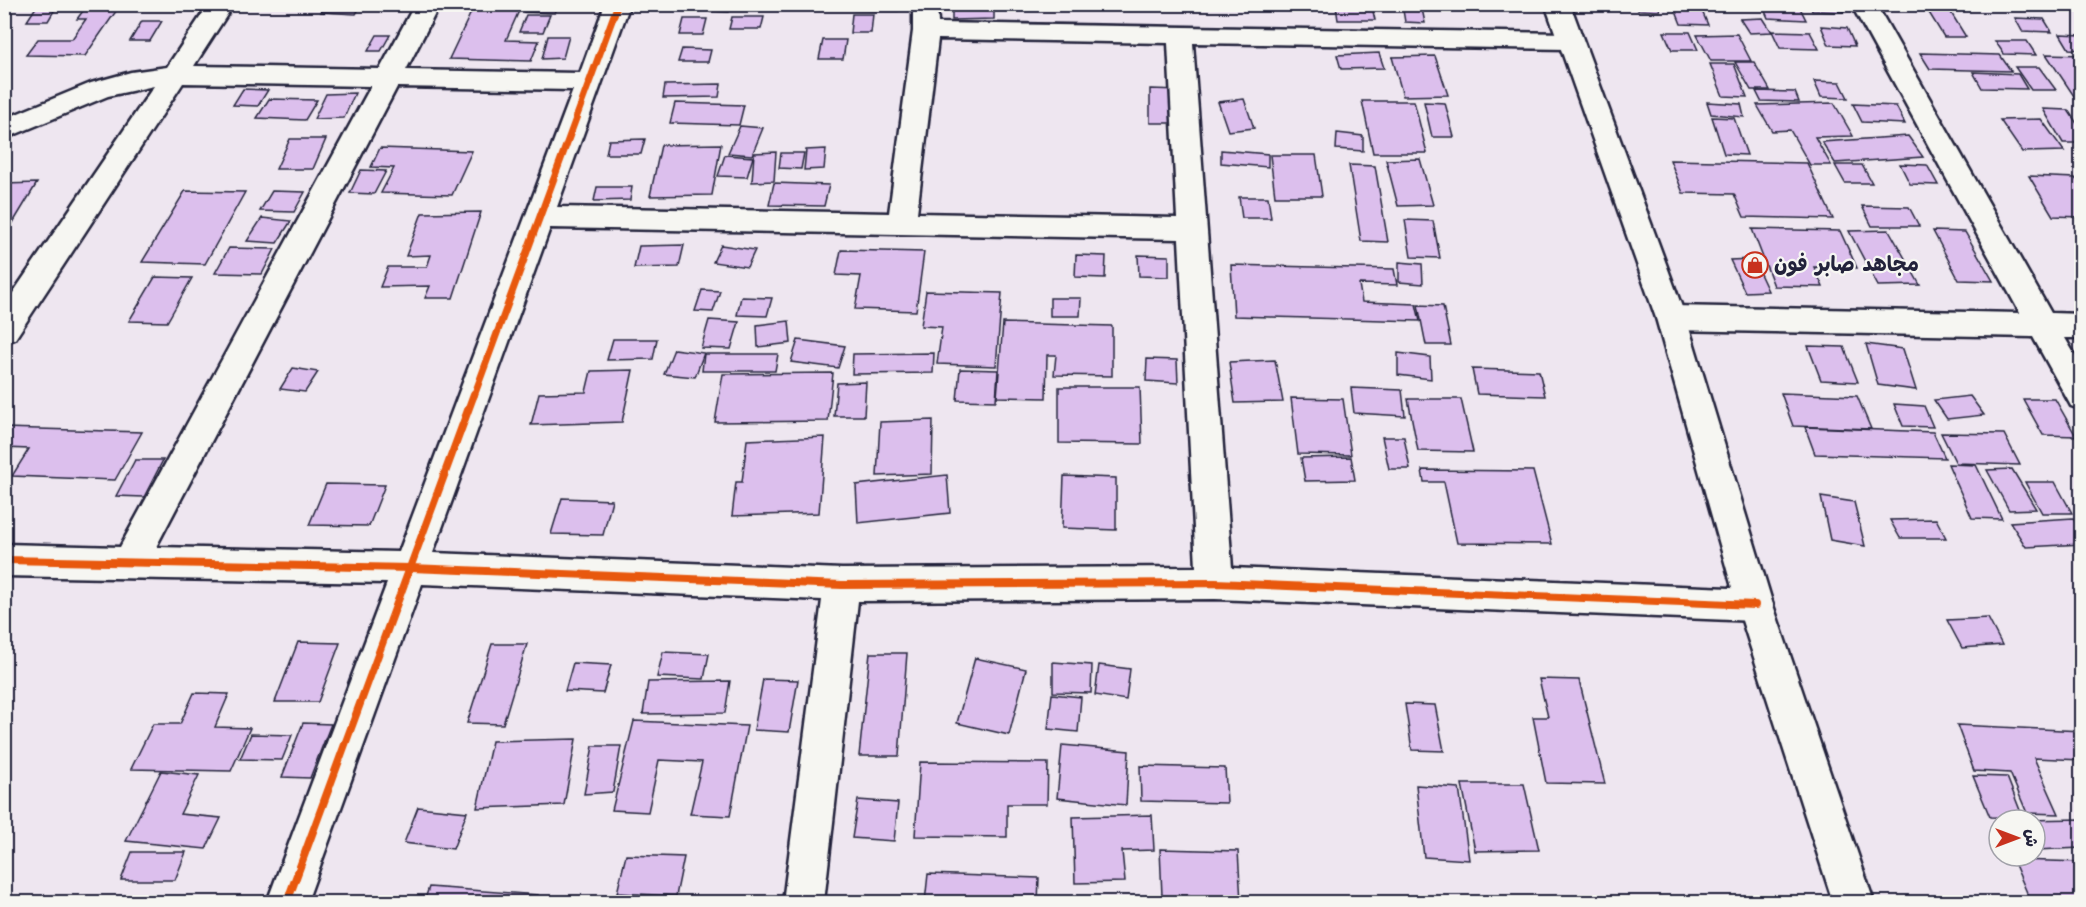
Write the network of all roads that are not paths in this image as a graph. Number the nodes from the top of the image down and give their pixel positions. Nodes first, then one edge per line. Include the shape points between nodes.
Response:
1 (222, 4) edge
2 (428, 4) edge
3 (618, 4) edge
4 (1557, 4) edge
5 (1863, 4) edge
6 (926, 18) edge
7 (1180, 35) junction
8 (1569, 41) junction
9 (177, 74) junction
10 (390, 78) junction
11 (589, 81) junction
12 (4, 130) edge
13 (539, 217) junction
14 (902, 223) junction
15 (1192, 229) junction
16 (1671, 318) junction
17 (2043, 326) junction
18 (2082, 326) edge
19 (4, 331) edge
20 (2082, 398) edge
21 (4, 560) edge
22 (129, 564) junction
23 (411, 568) junction
24 (1215, 583) junction
25 (842, 585) junction
26 (1755, 604) junction
27 (287, 903) edge
28 (802, 903) edge
29 (1854, 903) edge

1 - 9 street
2 - 10 street
3 - 11 street
4 - 8 street
5 - 17 street
6 - 7 street
6 - 14 street
7 - 8 street
7 - 15 street
8 - 16 street
9 - 10 street
9 - 12 street via 100,89
9 - 19 street
10 - 11 street
10 - 22 street
11 - 13 street
13 - 14 street
13 - 23 street
14 - 15 street
15 - 24 street
16 - 17 street
16 - 26 street
17 - 18 street
17 - 20 street
21 - 22 street
22 - 23 street
23 - 25 street
23 - 27 street
24 - 25 street
24 - 26 street
25 - 28 street
26 - 29 street

